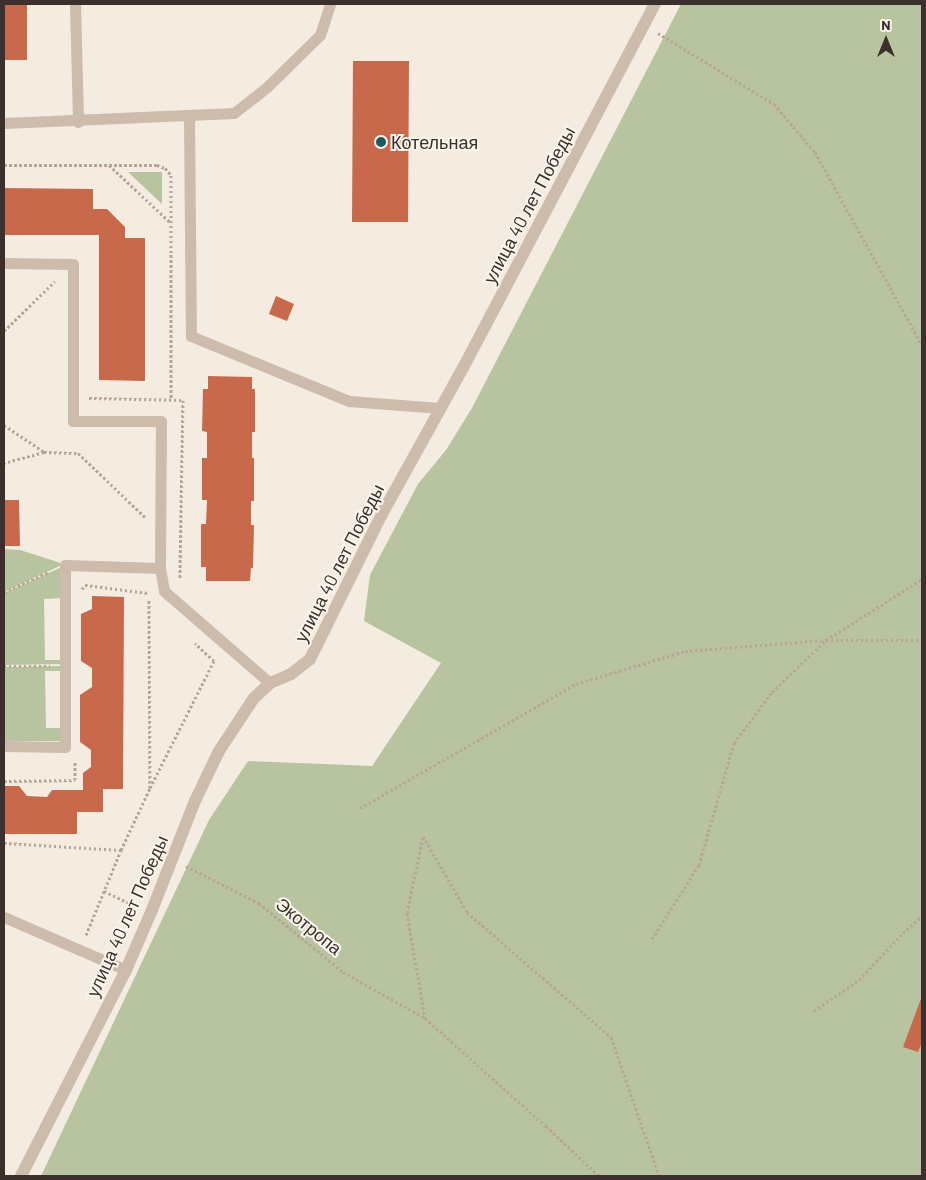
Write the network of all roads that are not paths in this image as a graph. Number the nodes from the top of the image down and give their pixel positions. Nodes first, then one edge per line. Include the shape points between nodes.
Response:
1 (75, 4) edge
2 (330, 4) edge
3 (655, 4) edge
4 (189, 116) junction
5 (78, 122) junction
6 (4, 123) edge
7 (4, 263) edge
8 (440, 408) junction
9 (160, 568) junction
10 (270, 683) junction
11 (4, 746) edge
12 (4, 917) edge
13 (126, 970) junction
14 (21, 1176) edge

1 - 5 lane
2 - 4 lane via 320,35 267,88 234,114
3 - 8 street, улица 40 лет Победы
4 - 5 lane
4 - 8 lane via 191,336 349,401
5 - 6 lane
7 - 9 lane via 73,264 73,421 161,422
8 - 10 street, улица 40 лет Победы via 382,514 310,659 291,674
9 - 10 lane via 164,591
9 - 11 lane via 65,565 65,747
10 - 13 street, улица 40 лет Победы via 254,698 219,751 195,801
12 - 13 lane
13 - 14 street, улица 40 лет Победы

